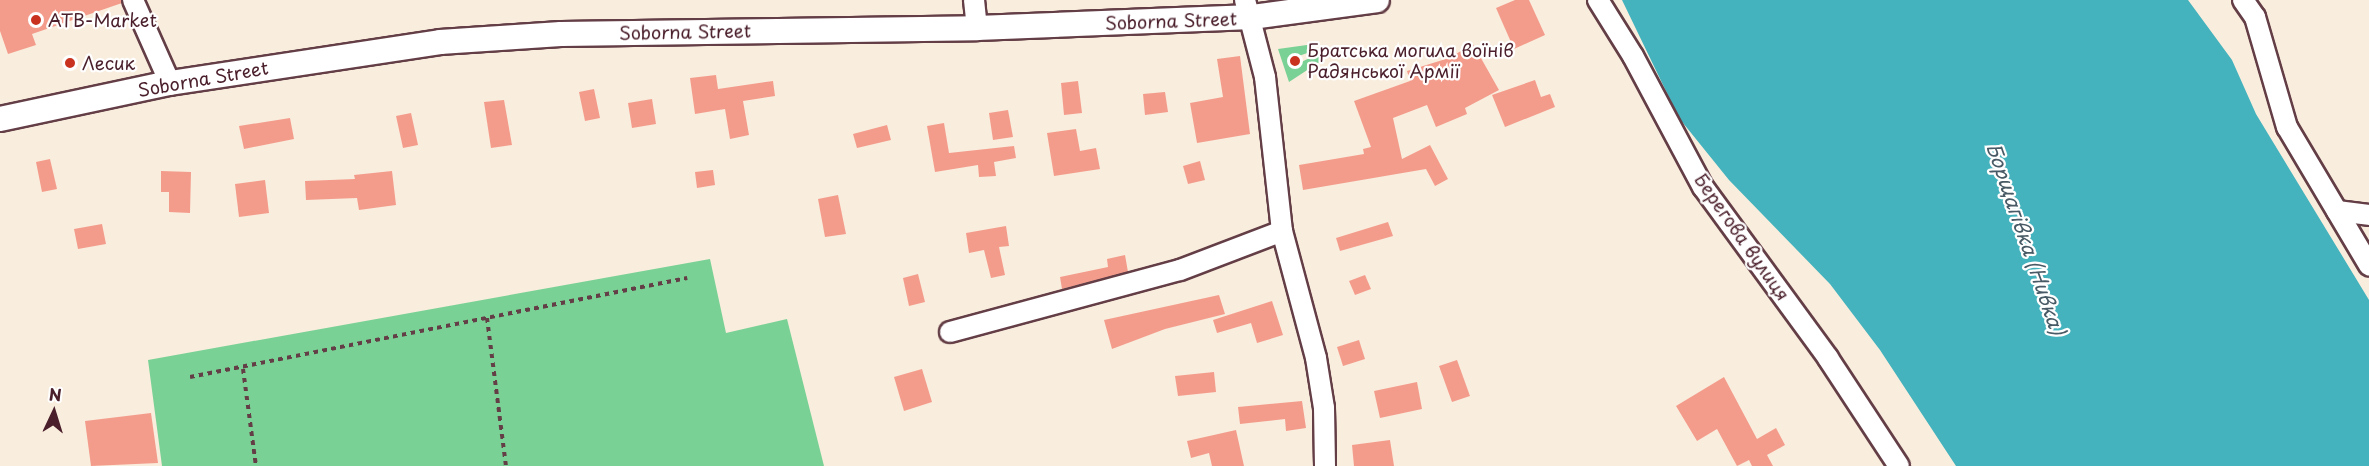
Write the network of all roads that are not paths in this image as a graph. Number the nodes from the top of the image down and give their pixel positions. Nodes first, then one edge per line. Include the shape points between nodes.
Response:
1 (133, 0) edge
2 (974, 0) edge
3 (1377, 0) edge
4 (1598, 0) edge
5 (2243, 0) edge
6 (1249, 9) edge
7 (977, 28) junction
8 (170, 83) junction
9 (0, 119) edge
10 (2337, 211) junction
11 (2369, 215) edge
12 (1282, 231) junction
13 (2369, 265) edge
14 (950, 332) dead end
15 (1325, 466) edge
16 (1899, 466) edge

1 - 8 street
2 - 7 street
3 - 6 main road, Soborna Street
4 - 16 street, Берегова вулиця via 1633,56 1703,187 1828,358
5 - 10 street via 2254,17 2288,127
6 - 7 main road, Soborna Street
6 - 12 street via 1273,129
7 - 8 main road, Soborna Street via 561,34 440,42
8 - 9 main road, Soborna Street
10 - 11 street
10 - 13 street
12 - 14 street via 1180,270
12 - 15 street via 1316,358 1324,408

